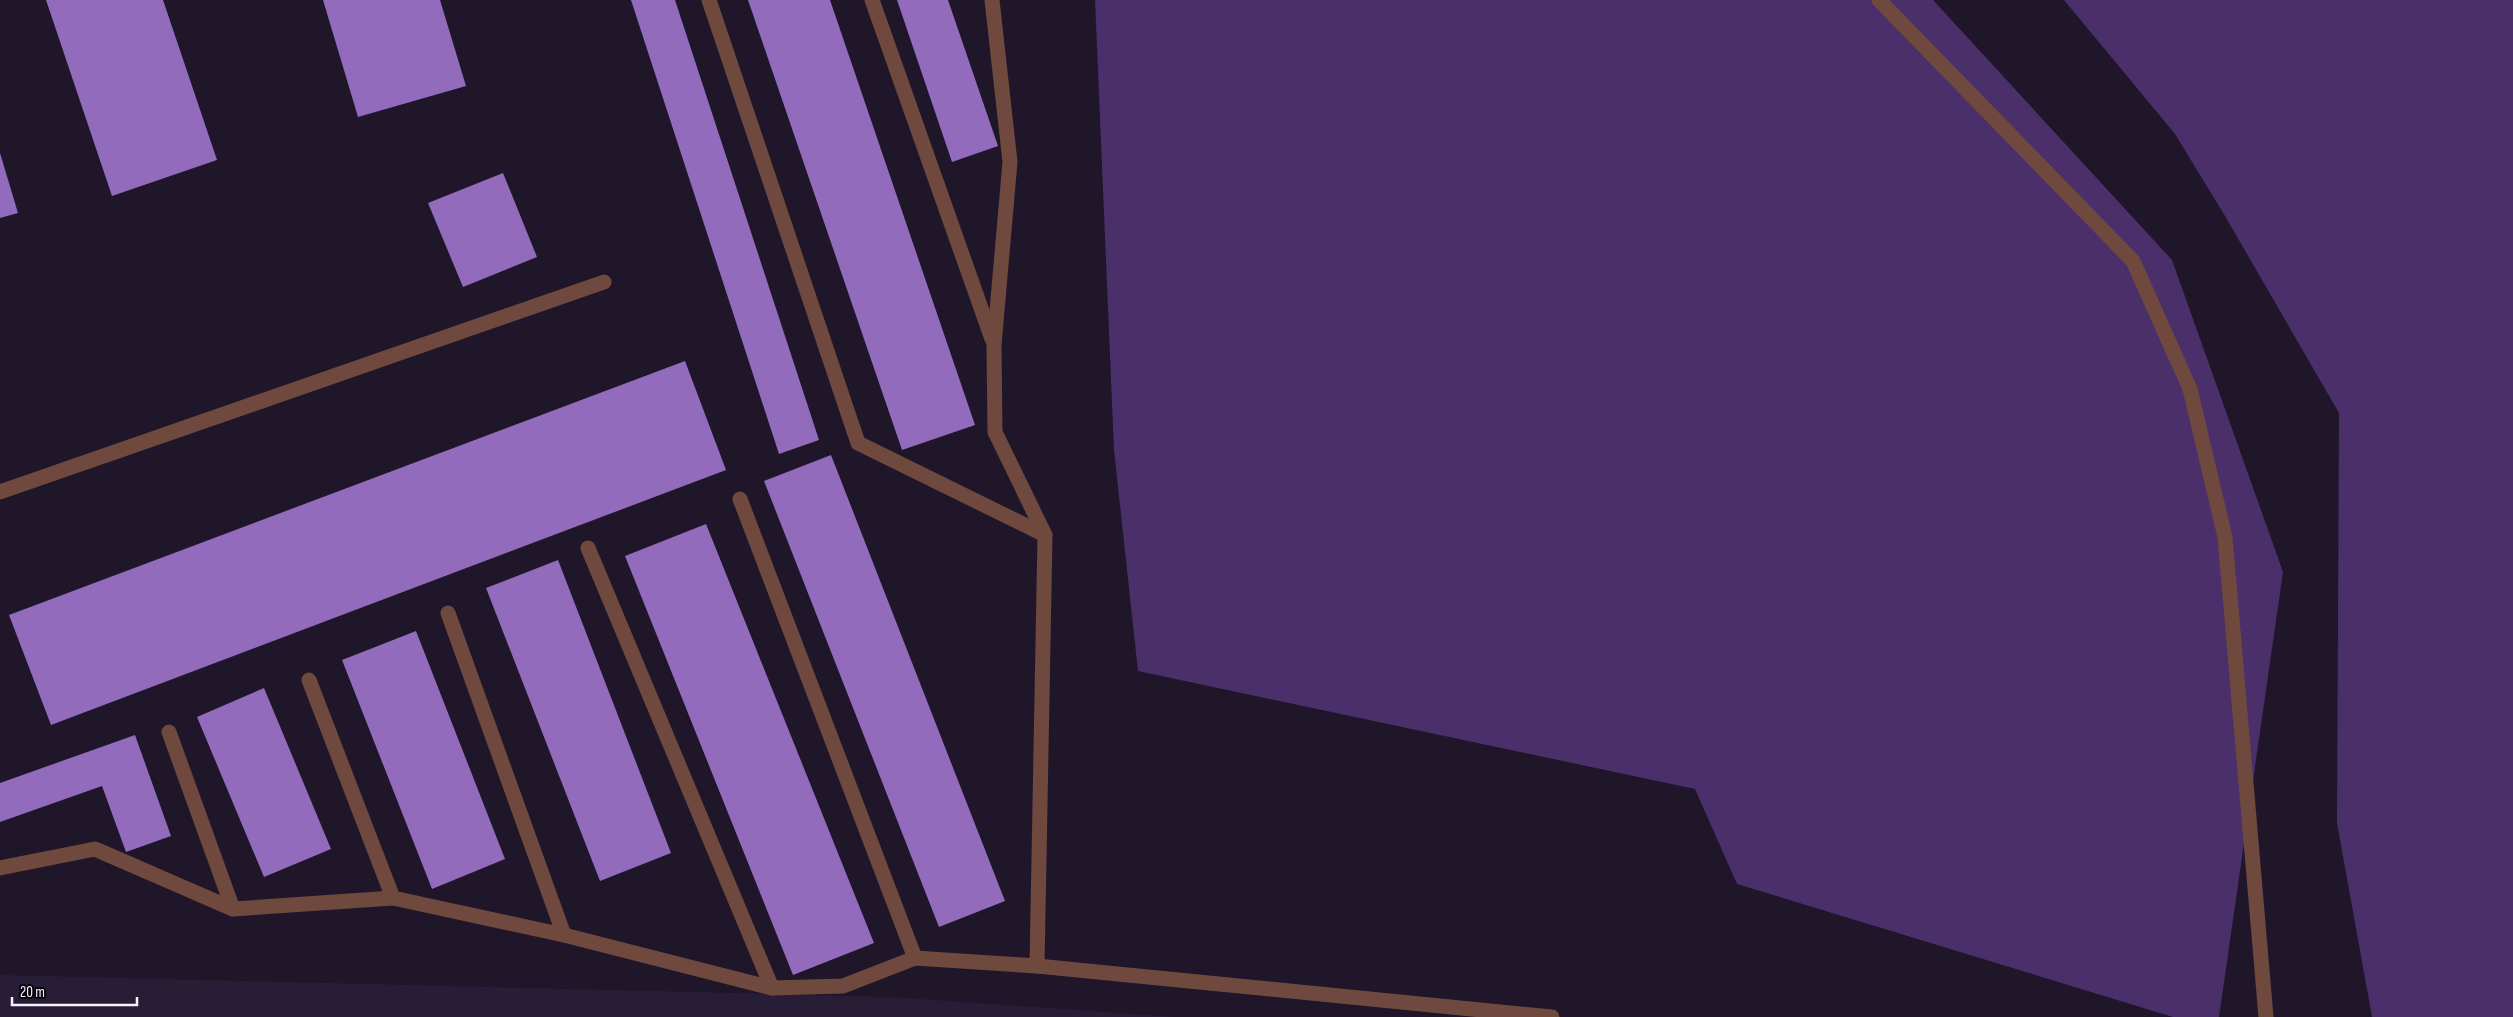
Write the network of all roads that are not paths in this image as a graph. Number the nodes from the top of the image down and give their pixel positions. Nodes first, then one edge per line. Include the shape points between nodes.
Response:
1 (710, 0) edge
2 (872, 0) edge
3 (992, 0) edge
4 (1879, 0) edge
5 (604, 282) dead end
6 (994, 345) junction
7 (0, 492) edge
8 (740, 499) dead end
9 (1045, 535) junction
10 (588, 548) dead end
11 (448, 613) dead end
12 (310, 680) dead end
13 (169, 732) dead end
14 (0, 868) edge
15 (393, 898) junction
16 (233, 909) junction
17 (564, 936) junction
18 (915, 958) junction
19 (1037, 966) junction
20 (772, 988) junction
21 (1552, 1017) edge
22 (2266, 1017) edge

1 - 9 lane via 858,443
2 - 6 lane
3 - 6 lane via 1010,162
4 - 22 lane via 2133,261 2190,388 2225,537
5 - 7 lane
6 - 9 lane via 995,432
8 - 18 lane
9 - 19 lane
10 - 20 lane
11 - 17 lane
12 - 15 lane
13 - 16 lane
14 - 16 lane via 95,849
15 - 16 lane
15 - 17 lane
17 - 20 lane
18 - 19 lane
18 - 20 lane via 843,986
19 - 21 lane

